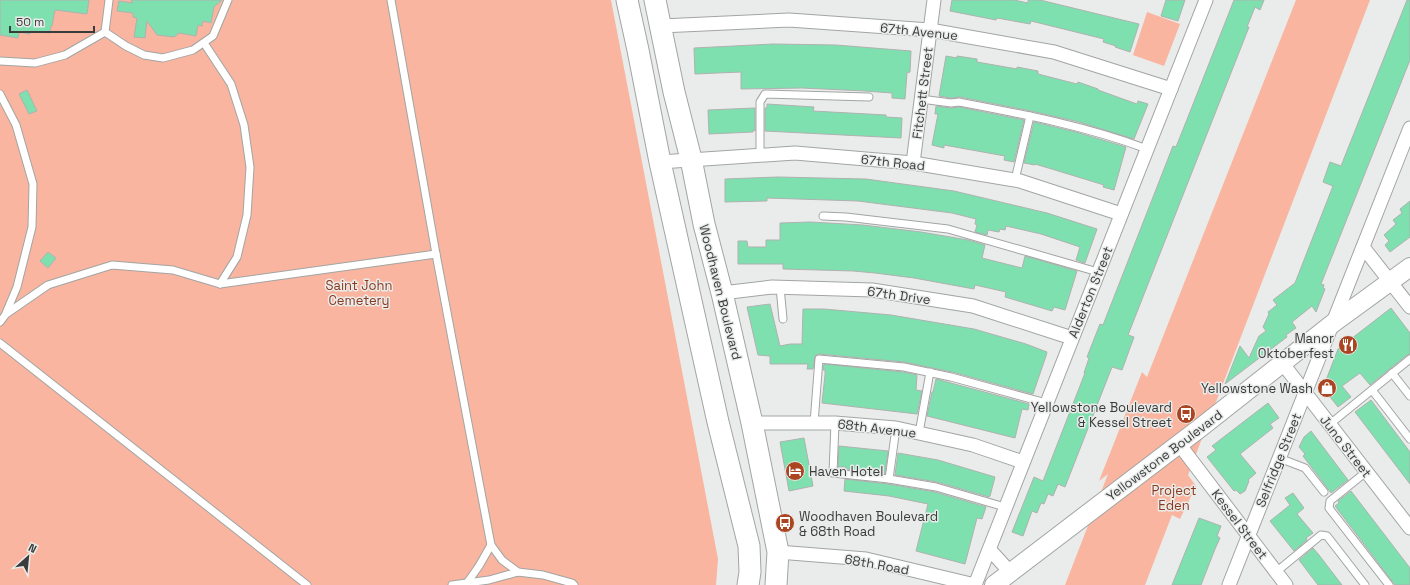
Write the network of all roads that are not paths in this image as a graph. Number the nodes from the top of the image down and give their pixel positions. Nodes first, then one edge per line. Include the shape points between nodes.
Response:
1 (110, 0) edge
2 (228, 0) edge
3 (391, 0) edge
4 (627, 0) edge
5 (655, 0) edge
6 (934, 0) edge
7 (1206, 0) edge
8 (661, 26) junction
9 (930, 30) junction
10 (105, 32) junction
11 (204, 43) junction
12 (0, 61) edge
13 (1171, 89) junction
14 (0, 94) edge
15 (869, 97) dead end
16 (921, 99) junction
17 (1030, 116) junction
18 (1410, 128) edge
19 (1147, 149) junction
20 (760, 155) junction
21 (691, 160) junction
22 (660, 162) junction
23 (913, 163) junction
24 (1015, 180) junction
25 (1121, 214) junction
26 (823, 216) dead end
27 (1363, 247) junction
28 (436, 254) junction
29 (1410, 267) edge
30 (1098, 272) junction
31 (1390, 281) junction
32 (220, 284) junction
33 (780, 287) junction
34 (722, 293) junction
35 (1410, 307) edge
36 (6, 314) junction
37 (783, 320) dead end
38 (0, 322) edge
39 (1332, 324) junction
40 (1072, 338) junction
41 (0, 343) edge
42 (1410, 358) edge
43 (1284, 364) junction
44 (930, 372) junction
45 (1392, 373) junction
46 (1372, 390) junction
47 (1305, 393) junction
48 (1410, 396) edge
49 (1046, 403) junction
50 (752, 422) junction
51 (814, 423) junction
52 (835, 423) junction
53 (1330, 424) junction
54 (896, 428) junction
55 (919, 433) junction
56 (1410, 439) edge
57 (1179, 444) junction
58 (1279, 458) junction
59 (1023, 462) junction
60 (1366, 472) junction
61 (889, 479) junction
62 (1324, 492) dead end
63 (1005, 507) junction
64 (1410, 528) edge
65 (1248, 536) junction
66 (491, 545) junction
67 (990, 550) junction
68 (778, 552) junction
69 (518, 572) junction
70 (1010, 572) junction
71 (1276, 572) junction
72 (467, 583) junction
73 (308, 585) edge
74 (452, 585) edge
75 (574, 585) edge
76 (748, 585) edge
77 (776, 585) edge
78 (975, 585) edge
79 (994, 585) edge
80 (1229, 585) edge
81 (1286, 585) edge
82 (1365, 585) edge
83 (1389, 585) edge

1 - 10 lane
2 - 11 lane via 213,36
3 - 28 lane
4 - 22 main road
5 - 8 main road, Woodhaven Boulevard
6 - 9 street, Fitchett Street
7 - 13 street, Alderton Street
8 - 9 street, 67th Avenue via 789,20
8 - 21 main road, Woodhaven Boulevard
9 - 13 street, 67th Avenue via 1054,52
9 - 16 street, Fitchett Street
10 - 11 lane via 144,55 163,58 193,50
10 - 12 lane via 65,55 35,63
11 - 32 lane via 232,84 244,124 250,167 247,215 236,257
13 - 19 street, Alderton Street
14 - 36 lane via 16,126 33,184 32,227 17,288
15 - 20 lane via 766,94 760,102
16 - 17 lane via 959,102
16 - 23 street, Fitchett Street
17 - 19 lane
17 - 24 lane
18 - 27 street, Selfridge Street
19 - 25 street, Alderton Street
20 - 21 street, 67th Road
20 - 23 street, 67th Road via 796,153
21 - 22 street, 67th Road
21 - 34 main road, Woodhaven Boulevard
22 - 76 main road via 748,546
23 - 24 street, 67th Road
24 - 25 street, 67th Road
25 - 30 street, Alderton Street
26 - 30 lane via 948,229
27 - 31 street
27 - 39 street, Selfridge Street
28 - 32 lane
28 - 66 lane
29 - 31 street, Yellowstone Boulevard
30 - 40 street, Alderton Street
31 - 35 street
31 - 39 street, Yellowstone Boulevard
32 - 36 lane via 173,270 112,265 48,285
33 - 34 street, 67th Drive
33 - 37 lane
33 - 40 street, 67th Drive via 872,290 973,306
34 - 50 main road, Woodhaven Boulevard
36 - 38 lane
39 - 43 street, Yellowstone Boulevard
39 - 47 street, Selfridge Street
40 - 49 street, Alderton Street
41 - 73 lane
42 - 45 lane
43 - 47 street, Juno Street
43 - 57 street, Yellowstone Boulevard
44 - 49 lane
44 - 51 lane via 819,359
44 - 55 lane
45 - 46 lane
45 - 48 lane
46 - 53 lane
46 - 56 lane
47 - 53 street, Juno Street
47 - 58 street, Selfridge Street
49 - 59 street, Alderton Street
50 - 51 street, 68th Avenue
50 - 68 main road, Woodhaven Boulevard
51 - 52 street, 68th Avenue
52 - 54 street, 68th Avenue
52 - 61 lane via 833,473
53 - 60 street, Juno Street
54 - 55 street, 68th Avenue
54 - 61 lane
55 - 59 street, 68th Avenue via 973,445
57 - 65 street, Kessel Street
57 - 70 street, Yellowstone Boulevard
58 - 62 lane via 1305,468
58 - 65 street, Selfridge Street
59 - 63 street, Alderton Street
60 - 64 street, Juno Street
60 - 83 lane via 1330,501 1329,508
61 - 63 lane via 936,487
63 - 67 street, Alderton Street
65 - 71 street, Kessel Street
65 - 80 street, Selfridge Street
66 - 69 lane via 502,560
66 - 72 lane
67 - 70 street
67 - 78 street, Alderton Street
68 - 77 main road, Woodhaven Boulevard
68 - 78 street, 68th Road via 866,560
69 - 72 lane
69 - 75 lane via 543,575
70 - 79 street, Yellowstone Boulevard
71 - 81 street, Kessel Street
71 - 82 lane via 1321,536 1327,536
72 - 74 lane

